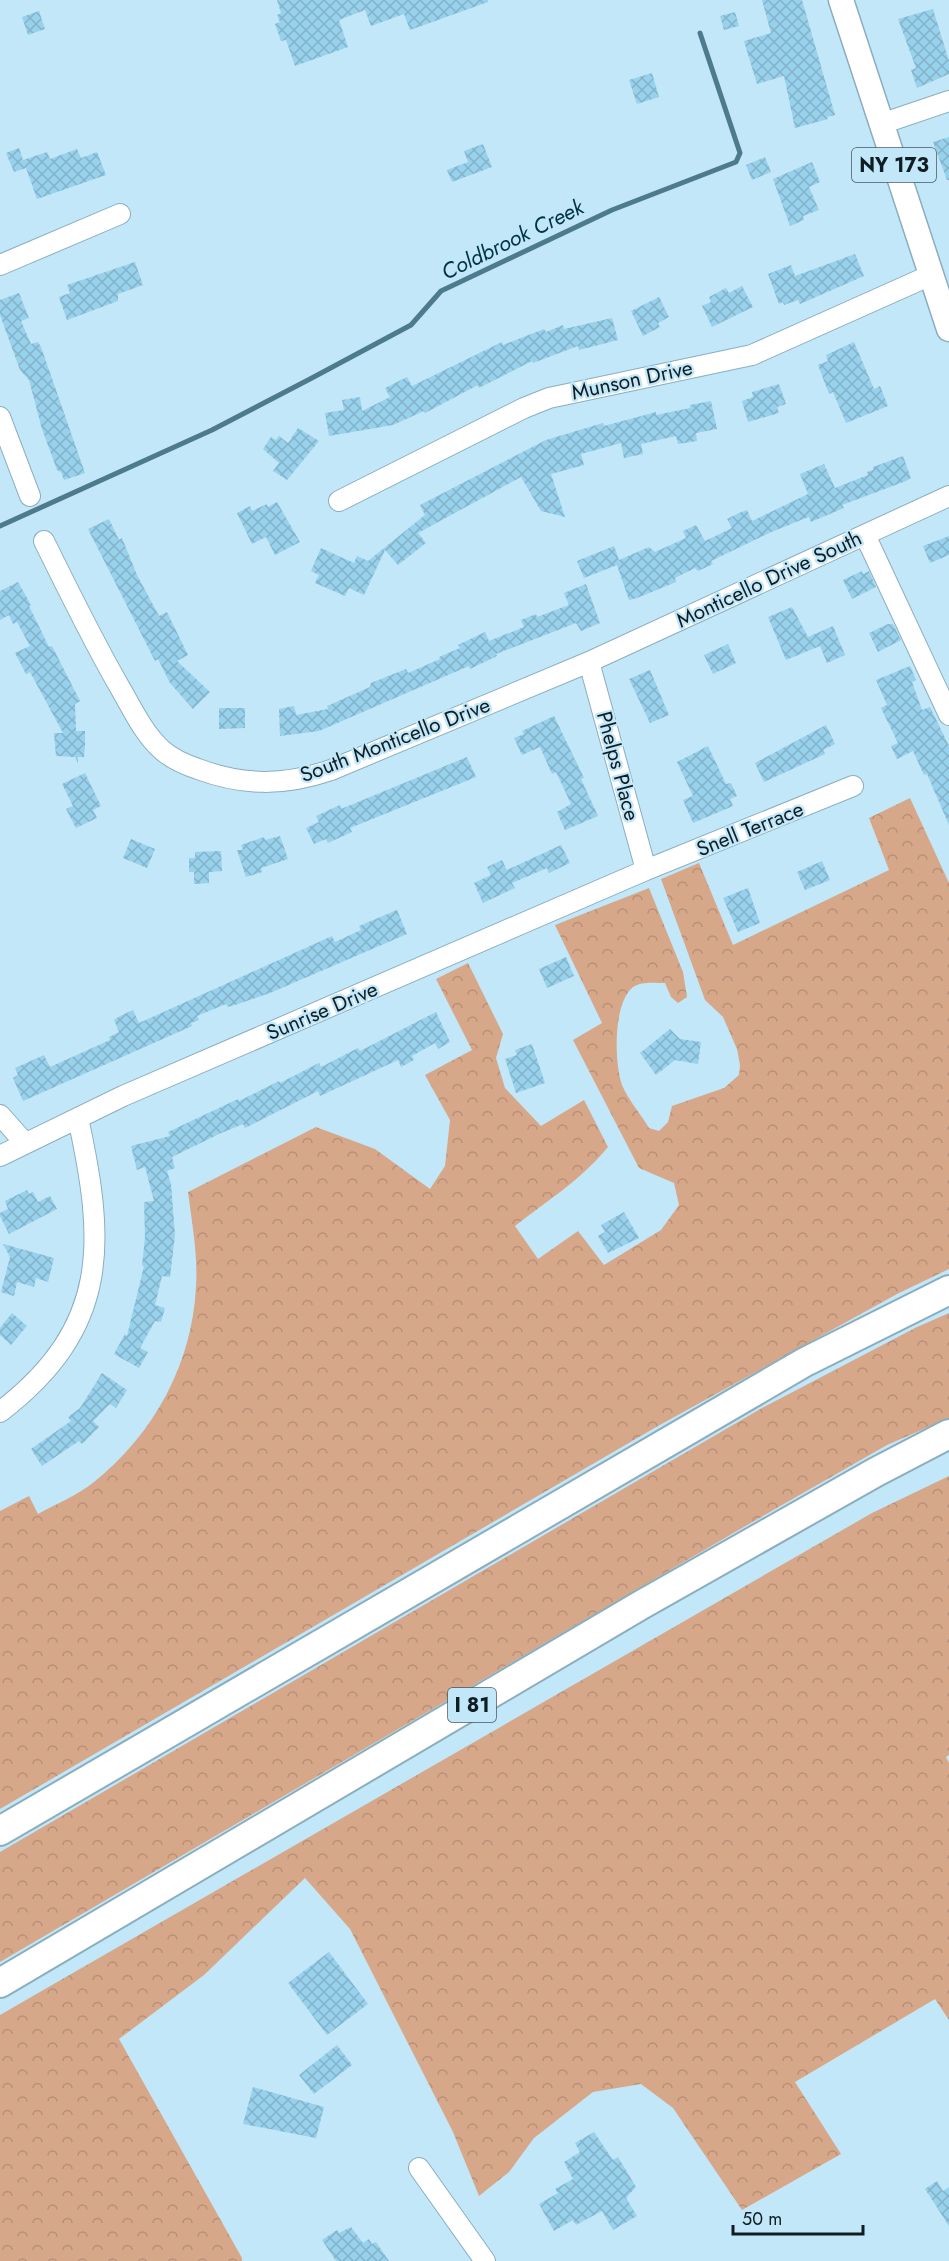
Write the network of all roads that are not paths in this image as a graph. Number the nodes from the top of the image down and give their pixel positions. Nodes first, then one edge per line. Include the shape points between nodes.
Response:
1 (841, 0) edge
2 (949, 101) edge
3 (881, 124) junction
4 (120, 214) dead end
5 (0, 265) edge
6 (931, 275) junction
7 (949, 329) edge
8 (0, 417) edge
9 (30, 496) dead end
10 (949, 496) edge
11 (339, 501) dead end
12 (866, 535) junction
13 (44, 541) dead end
14 (589, 662) junction
15 (949, 715) edge
16 (853, 786) dead end
17 (646, 870) junction
18 (0, 1115) edge
19 (78, 1118) junction
20 (24, 1142) junction
21 (0, 1156) edge
22 (949, 1290) edge
23 (0, 1412) edge
24 (949, 1434) edge
25 (0, 1831) edge
26 (0, 1983) edge
27 (419, 2168) dead end
28 (485, 2261) edge

1 - 3 main road, NY 173
2 - 3 street
3 - 6 main road, NY 173
4 - 5 street
6 - 7 main road, NY 173
6 - 11 street, Munson Drive via 752,355 549,398
8 - 9 street
10 - 12 street, Monticello Drive South
12 - 14 street, Monticello Drive South
12 - 15 street
13 - 14 street, South Monticello Drive via 143,729 163,751 183,764 250,784 276,784 331,770
14 - 17 street, Phelps Place
16 - 17 street, Snell Terrace
17 - 19 street, Sunrise Drive
18 - 20 street
19 - 20 street, Sunrise Drive
19 - 23 street via 92,1182 94,1270 77,1322 46,1372
20 - 21 street, Sunrise Drive
22 - 25 highway via 805,1362
24 - 26 highway, I 81 via 641,1605
27 - 28 street

